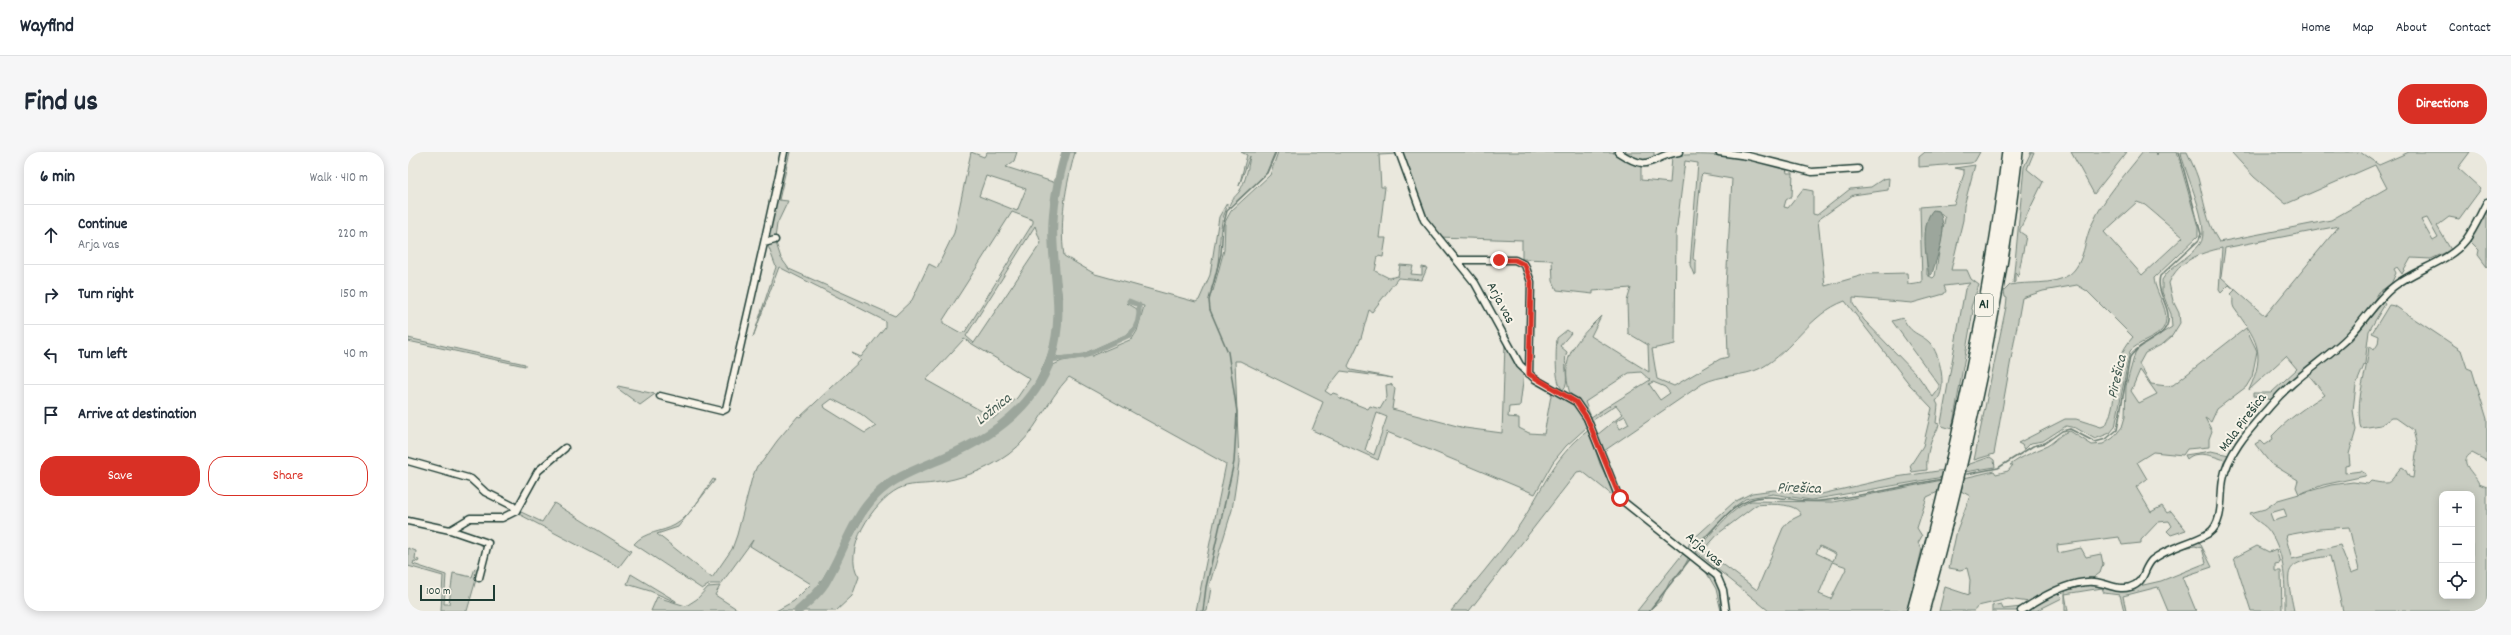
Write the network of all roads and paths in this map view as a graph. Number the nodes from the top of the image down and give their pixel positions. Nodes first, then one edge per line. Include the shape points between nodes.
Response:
1 (784, 152) edge
2 (1399, 152) edge
3 (1618, 152) edge
4 (1679, 152) edge
5 (1718, 152) edge
6 (2008, 152) edge
7 (2017, 152) edge
8 (1858, 169) dead end
9 (2487, 202) edge
10 (775, 240) dead end
11 (764, 243) junction
12 (1458, 260) junction
13 (1529, 374) junction
14 (660, 396) dead end
15 (565, 448) dead end
16 (1958, 456) junction
17 (408, 461) edge
18 (1951, 489) junction
19 (516, 511) junction
20 (408, 521) edge
21 (450, 530) junction
22 (479, 578) dead end
23 (1726, 611) edge
24 (1913, 611) edge
25 (1923, 611) edge
26 (2020, 611) edge

1 - 11 street
2 - 12 street, Arja vas via 1424,220
3 - 4 street via 1648,164
5 - 8 street via 1748,156 1812,172
6 - 16 highway, A1
7 - 16 highway, A1 via 2009,218 1990,326
9 - 26 street, Mala Pirešica via 2459,248 2447,257 2408,276 2392,288 2356,330 2302,373 2272,403 2227,465 2218,524 2210,532 2150,562 2143,579 2134,586 2120,589 2094,582 2083,583 2048,596
10 - 11 street
11 - 14 street via 726,409 722,411
12 - 13 street, Arja vas via 1486,300 1520,365
12 - 13 street via 1515,260 1525,265 1531,282
13 - 23 street, Arja vas via 1576,402 1587,418 1620,498 1717,576 1723,590
15 - 19 street via 538,471
16 - 18 highway, A1
17 - 19 street via 471,479 485,492 513,506
18 - 24 highway, A1
18 - 25 highway, A1
19 - 21 street via 502,518 470,518
20 - 21 street
21 - 22 street via 488,543

